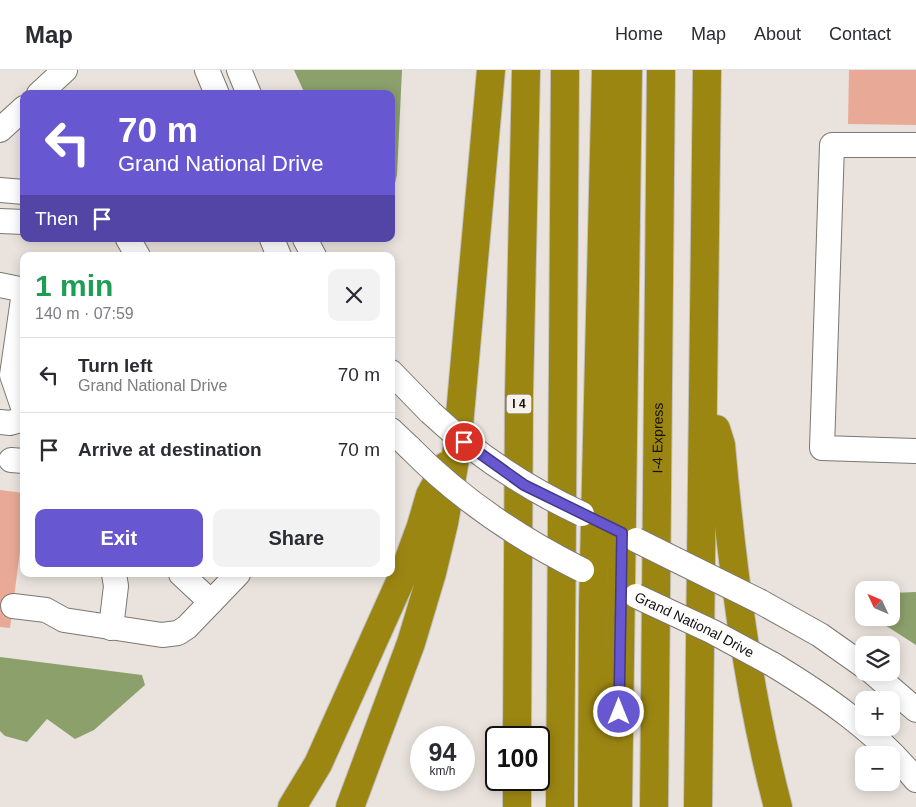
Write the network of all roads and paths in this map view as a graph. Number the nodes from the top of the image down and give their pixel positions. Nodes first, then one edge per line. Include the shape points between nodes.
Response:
1 (65, 70) edge
2 (207, 70) edge
3 (239, 70) edge
4 (490, 70) edge
5 (526, 70) edge
6 (565, 70) edge
7 (606, 70) edge
8 (628, 70) edge
9 (661, 70) edge
10 (707, 70) edge
11 (43, 90) edge
12 (215, 90) edge
13 (247, 90) edge
14 (20, 112) edge
15 (0, 130) edge
16 (916, 145) edge
17 (0, 190) edge
18 (20, 192) edge
19 (0, 221) edge
20 (20, 222) edge
21 (0, 285) edge
22 (20, 290) edge
23 (20, 319) edge
24 (395, 376) edge
25 (704, 392) junction
26 (20, 398) edge
27 (20, 420) edge
28 (0, 422) edge
29 (395, 434) edge
30 (457, 448) junction
31 (916, 451) edge
32 (589, 518) junction
33 (629, 536) junction
34 (589, 573) junction
35 (114, 577) edge
36 (185, 577) edge
37 (235, 577) edge
38 (628, 592) junction
39 (211, 602) junction
40 (13, 606) dead end
41 (111, 628) junction
42 (855, 660) edge
43 (882, 681) edge
44 (916, 710) edge
45 (517, 726) edge
46 (916, 780) edge
47 (517, 791) edge
48 (292, 807) edge
49 (350, 807) edge
50 (517, 807) edge
51 (560, 807) edge
52 (592, 807) edge
53 (618, 807) edge
54 (654, 807) edge
55 (698, 807) edge
56 (778, 807) edge

1 - 11 street
2 - 12 street
3 - 13 street
4 - 30 highway
5 - 45 highway, I 4
6 - 51 highway
7 - 32 highway
8 - 33 highway
9 - 54 highway, I-4 Express
10 - 25 highway
14 - 15 street
16 - 31 street via 832,145 822,448
17 - 18 street
19 - 20 street
21 - 22 street
23 - 26 street via 12,375
24 - 32 street, bridge via 430,412 499,469
25 - 55 highway
25 - 56 highway via 720,445 754,696
27 - 28 street via 10,424
29 - 34 street, Grand National Drive, bridge via 444,481 491,517
30 - 48 highway via 430,495 403,575 318,764
30 - 49 highway via 430,582 411,643
32 - 33 street
32 - 34 highway
33 - 38 highway
33 - 42 street, bridge via 814,631
34 - 38 street, Grand National Drive
34 - 52 highway
35 - 41 street
36 - 39 street
37 - 39 street
38 - 46 street, Grand National Drive, bridge via 719,635 816,691 858,723
38 - 53 highway
39 - 41 street via 186,627 173,634
40 - 41 street via 46,610 64,620
43 - 44 street
47 - 50 highway

